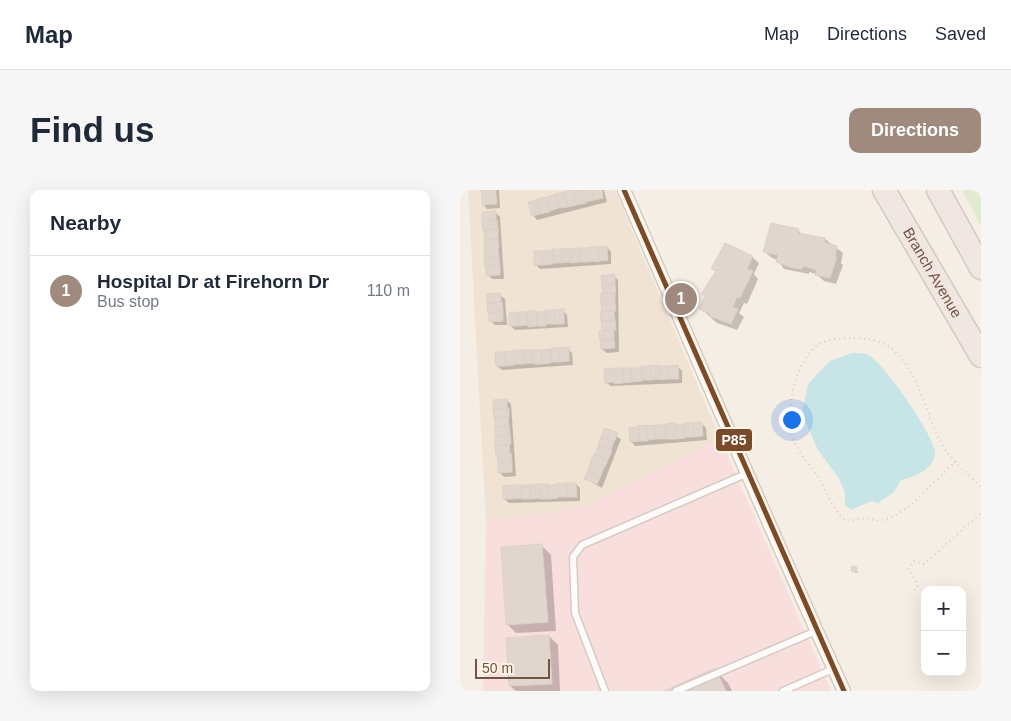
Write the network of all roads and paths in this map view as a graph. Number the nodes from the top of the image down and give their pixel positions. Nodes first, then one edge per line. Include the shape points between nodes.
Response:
1 (624, 190) edge
2 (884, 190) edge
3 (938, 190) edge
4 (981, 268) edge
5 (981, 356) edge
6 (956, 461) junction
7 (748, 473) junction
8 (981, 488) edge
9 (981, 513) edge
10 (914, 590) dead end
11 (816, 631) junction
12 (834, 669) junction
13 (603, 690) edge
14 (676, 691) edge
15 (783, 691) edge
16 (844, 691) edge

1 - 7 street
2 - 5 highway, Branch Avenue
3 - 4 highway
6 - 6 path via 948,453 926,410 915,375 893,349 871,339 842,338 819,344 804,359 793,392 790,426 800,454 817,476 837,514 846,520 865,518 880,521 894,516 911,505
6 - 8 path
7 - 11 street
7 - 13 lane via 582,545 573,557 575,613
9 - 10 path via 924,564 914,561 908,568 918,585
11 - 12 street
11 - 14 lane
12 - 15 lane
12 - 16 street

